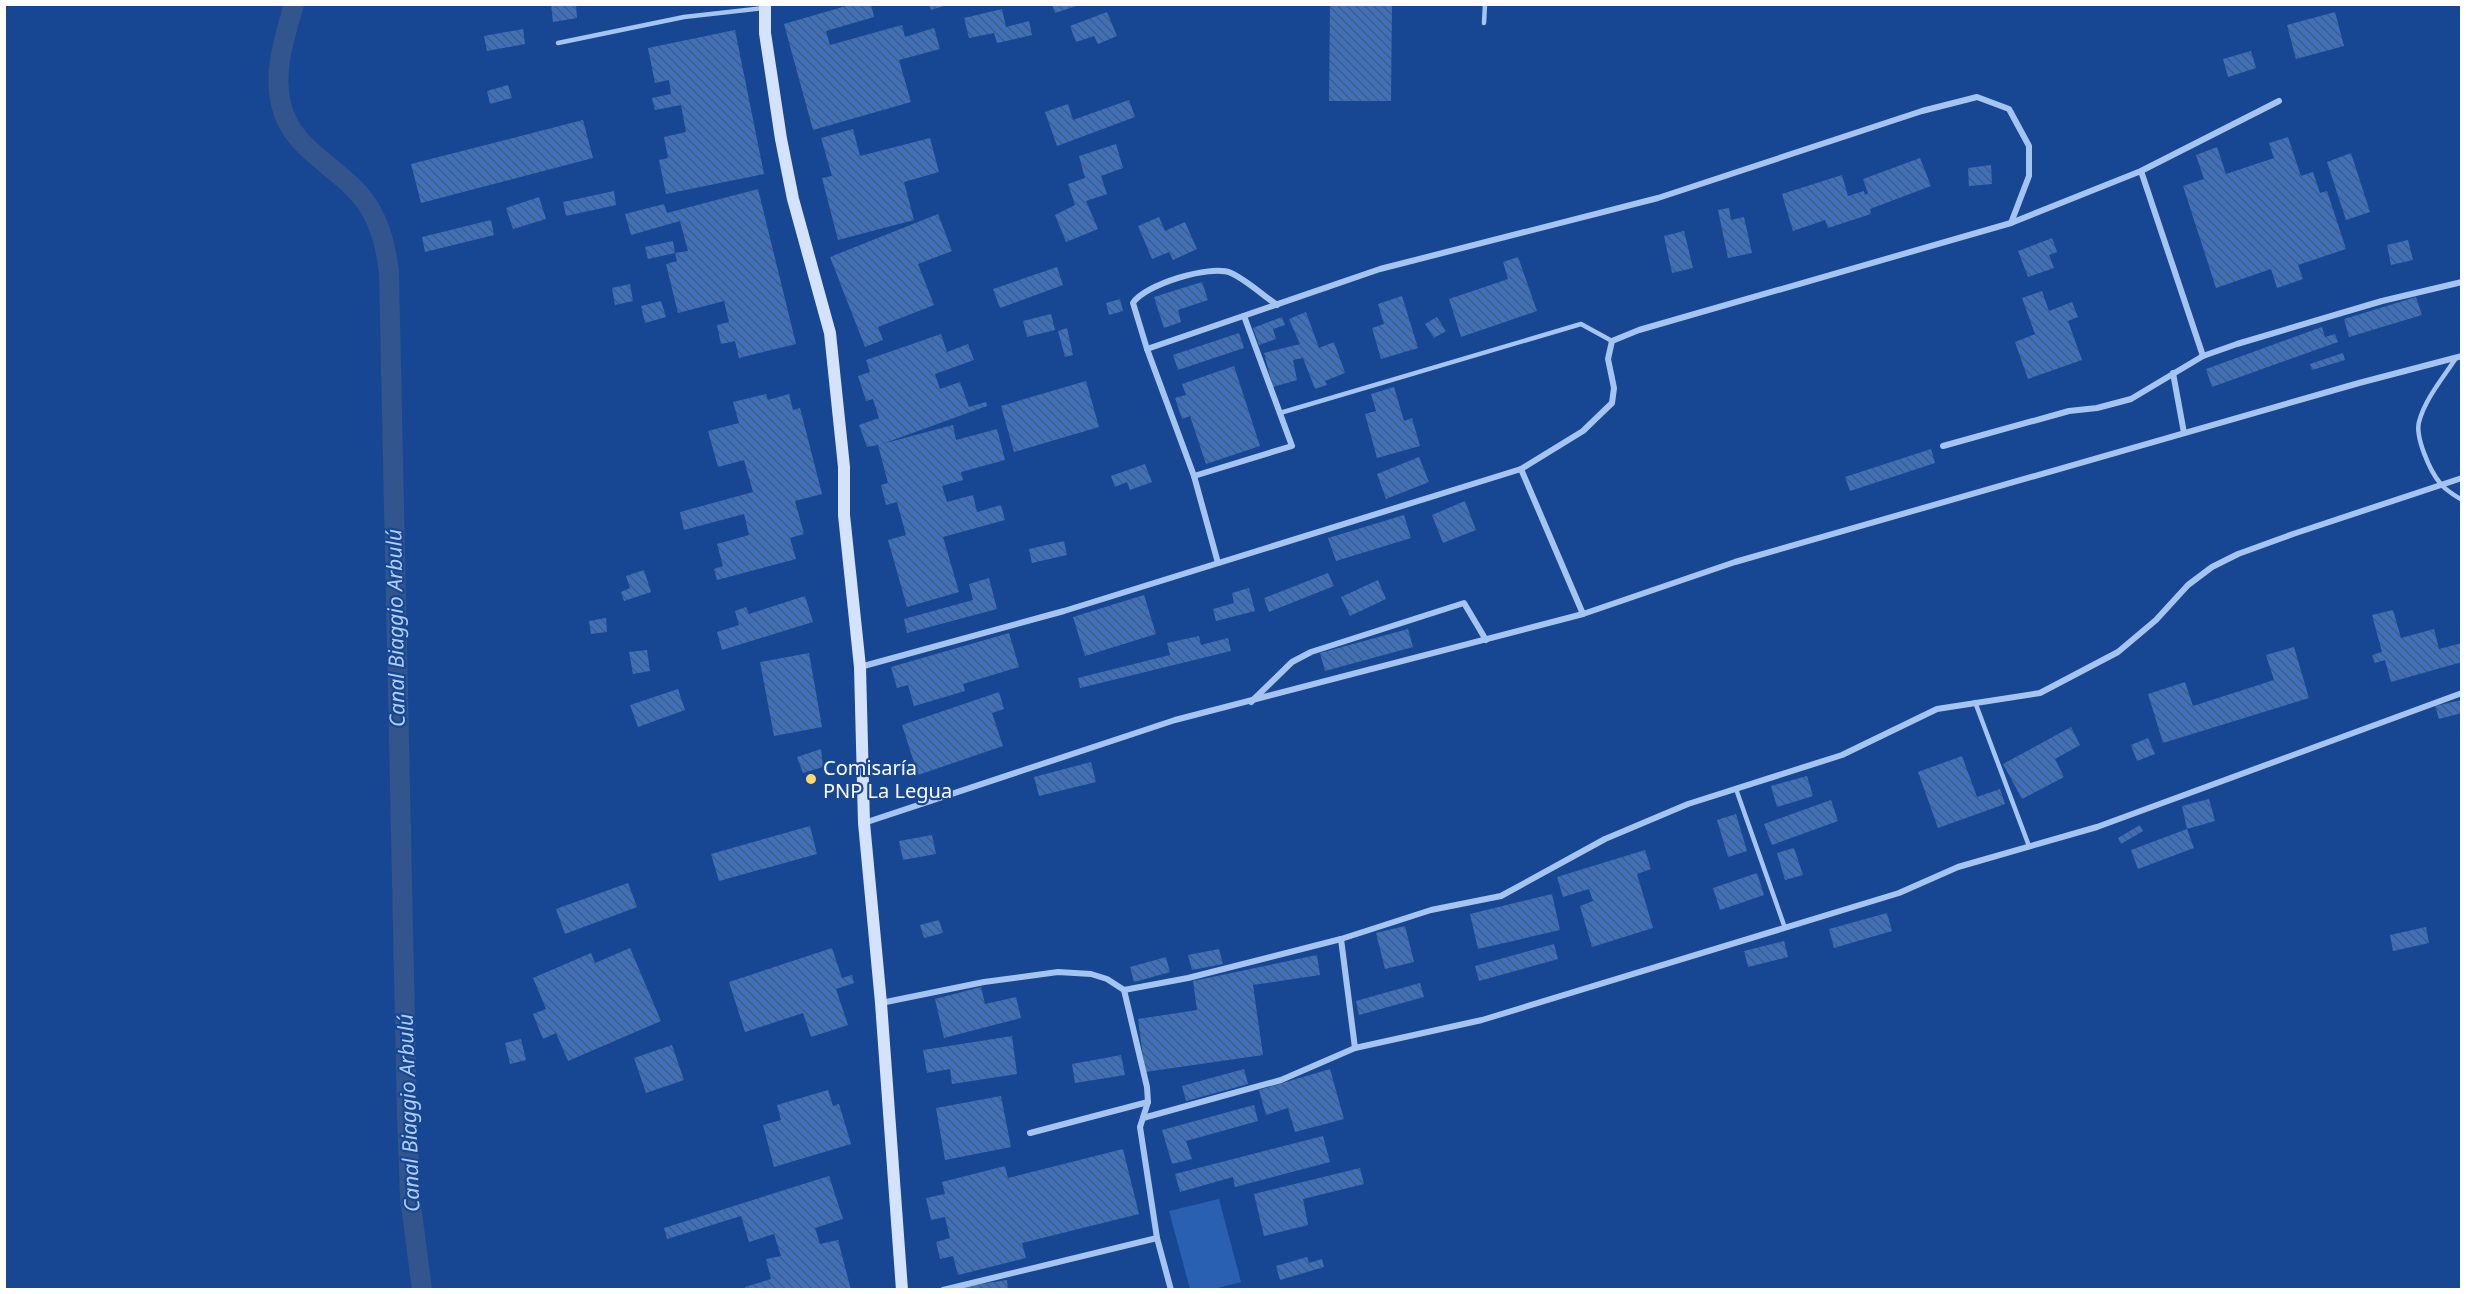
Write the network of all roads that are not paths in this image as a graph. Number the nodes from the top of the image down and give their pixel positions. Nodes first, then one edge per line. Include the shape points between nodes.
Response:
1 (1485, 4) edge
2 (765, 6) edge
3 (1484, 23) dead end
4 (558, 43) dead end
5 (2279, 101) dead end
6 (2141, 171) junction
7 (2011, 223) junction
8 (2462, 282) edge
9 (1277, 305) junction
10 (1244, 316) junction
11 (1612, 342) junction
12 (1147, 349) junction
13 (2202, 356) junction
14 (2459, 357) edge
15 (2174, 374) junction
16 (1280, 413) junction
17 (2184, 433) junction
18 (1943, 446) dead end
19 (1521, 469) junction
20 (1194, 476) junction
21 (2462, 478) edge
22 (2440, 484) junction
23 (2462, 500) edge
24 (1218, 563) junction
25 (1583, 614) junction
26 (1486, 640) junction
27 (860, 667) junction
28 (2462, 693) edge
29 (1251, 702) junction
30 (1975, 702) junction
31 (1736, 789) junction
32 (864, 823) junction
33 (2029, 846) junction
34 (1785, 928) junction
35 (1341, 939) junction
36 (1124, 990) junction
37 (881, 1003) junction
38 (1355, 1048) junction
39 (1148, 1102) junction
40 (1143, 1118) junction
41 (1030, 1133) dead end
42 (1157, 1238) junction
43 (902, 1290) edge
44 (943, 1290) edge
45 (1171, 1290) edge

1 - 3 lane
2 - 4 lane via 684,17
2 - 27 main road via 765,33 781,139 793,199 830,333
5 - 6 street
6 - 7 street
6 - 13 street
7 - 9 street via 2029,176 2029,146 2009,110 1977,97 1922,111 1658,198 1380,269
7 - 11 street via 1639,330
8 - 13 street via 2382,301
9 - 10 street
9 - 12 street via 1231,273 1220,271 1202,272 1160,285 1143,292 1133,303
10 - 12 street
10 - 16 street
11 - 16 lane via 1581,324
11 - 19 street via 1608,359 1614,388 1612,403 1583,431
12 - 20 street
13 - 15 street
14 - 17 street
14 - 22 lane via 2428,400 2418,424 2423,450
15 - 17 street
15 - 18 street via 2132,399 2069,411
16 - 20 street via 1292,446
17 - 25 street via 1735,562
19 - 24 street
19 - 25 street
20 - 24 street
21 - 22 street
22 - 23 lane
22 - 30 street via 2229,558 2188,585 2156,620 2118,652 2040,693
24 - 27 street via 1064,611
25 - 26 street
26 - 29 street
26 - 29 street via 1464,603 1311,652 1292,662
27 - 32 main road
28 - 33 street via 2097,827
29 - 32 street via 1175,720
30 - 31 street via 1936,709 1842,755
30 - 33 lane
31 - 34 lane
31 - 35 street via 1688,804 1605,839 1501,896 1431,910
32 - 37 main road
33 - 34 street via 1958,867 1899,893
34 - 38 street via 1482,1020
35 - 36 street
35 - 38 street
36 - 37 street via 1090,974 1058,972
36 - 39 street
37 - 43 main road
38 - 40 street via 1281,1080
39 - 40 street
39 - 41 street
40 - 42 street via 1140,1127
42 - 44 street
42 - 45 street

